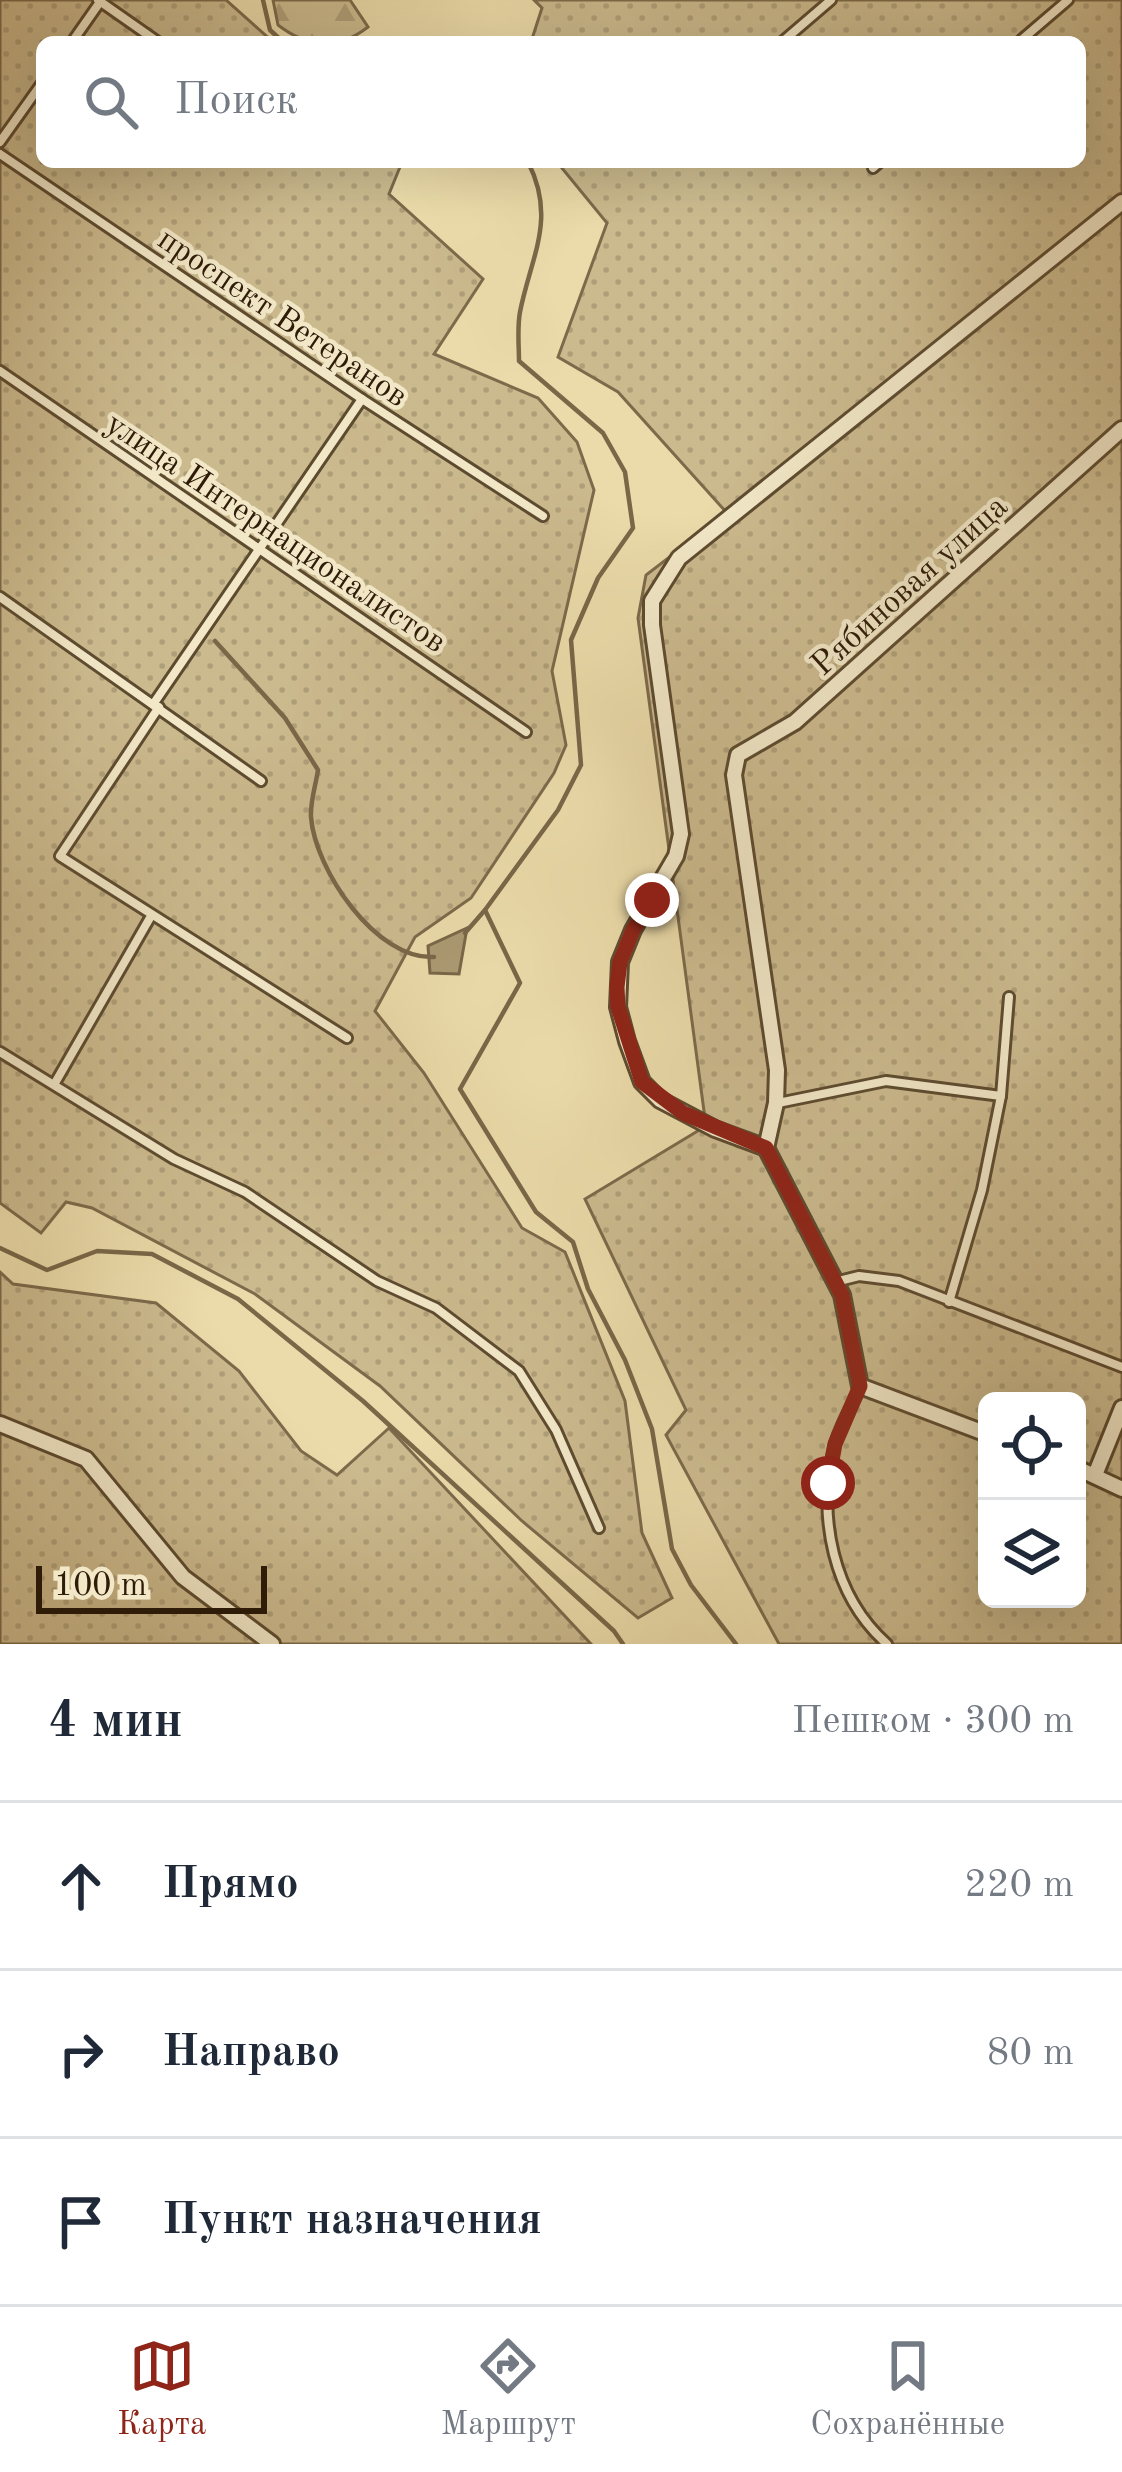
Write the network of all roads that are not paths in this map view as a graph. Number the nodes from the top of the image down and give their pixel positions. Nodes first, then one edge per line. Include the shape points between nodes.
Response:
1 (831, 0) edge
2 (1068, 0) edge
3 (99, 1) edge
4 (76, 36) edge
5 (149, 36) edge
6 (789, 36) edge
7 (1026, 36) edge
8 (36, 91) edge
9 (0, 142) edge
10 (0, 154) edge
11 (1122, 202) edge
12 (0, 370) edge
13 (362, 399) junction
14 (1122, 429) edge
15 (543, 516) dead end
16 (260, 548) junction
17 (0, 597) edge
18 (156, 705) junction
19 (526, 732) dead end
20 (262, 781) dead end
21 (151, 916) junction
22 (1009, 997) dead end
23 (347, 1037) dead end
24 (0, 1052) edge
25 (56, 1083) junction
26 (1001, 1096) junction
27 (776, 1103) junction
28 (766, 1148) junction
29 (835, 1282) junction
30 (949, 1302) junction
31 (1122, 1367) edge
32 (860, 1386) junction
33 (1122, 1408) edge
34 (0, 1424) edge
35 (978, 1431) edge
36 (1086, 1472) edge
37 (1095, 1475) junction
38 (1122, 1489) edge
39 (598, 1528) dead end
40 (272, 1644) edge
41 (887, 1644) edge

1 - 6 lane
2 - 7 lane
3 - 4 lane
3 - 5 lane
8 - 9 lane
10 - 13 lane, проспект Ветеранов
11 - 28 street via 679,558 652,601 681,834 620,962 618,1007 651,1091 715,1130
12 - 16 lane, улица Интернационалистов
13 - 15 lane, проспект Ветеранов
13 - 16 lane
14 - 27 street, Рябиновая улица via 795,722 738,755 734,775
16 - 18 lane
16 - 19 lane, улица Интернационалистов
17 - 18 lane
18 - 20 lane
18 - 21 lane via 60,856
21 - 23 lane
21 - 25 lane
22 - 26 lane
24 - 25 lane
25 - 39 lane via 174,1159 245,1192 377,1281 436,1308 519,1371 556,1430
26 - 27 lane via 886,1081
26 - 30 lane
27 - 28 street
28 - 29 street
29 - 30 lane via 878,1276
29 - 32 street
30 - 31 lane
32 - 35 street
32 - 41 lane via 835,1444 830,1525 843,1589
33 - 37 street
34 - 40 street via 86,1459 183,1577
36 - 37 street
37 - 38 street

